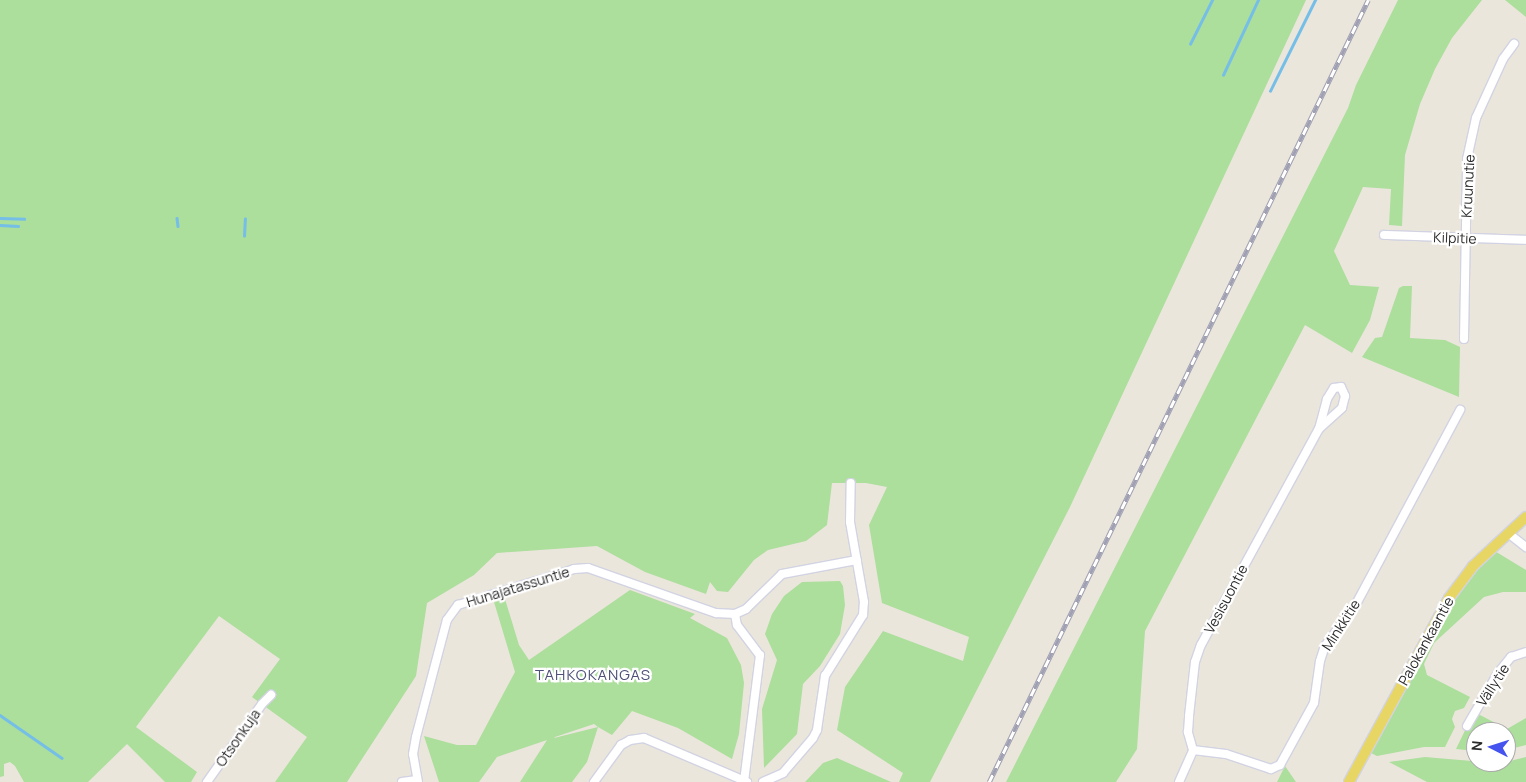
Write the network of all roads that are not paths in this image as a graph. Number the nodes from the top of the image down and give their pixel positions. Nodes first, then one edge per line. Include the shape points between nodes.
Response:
1 (1514, 44) dead end
2 (1384, 235) dead end
3 (1466, 239) junction
4 (1526, 240) edge
5 (1464, 339) dead end
6 (1460, 410) dead end
7 (1319, 428) junction
8 (851, 483) dead end
9 (1526, 517) edge
10 (1508, 533) junction
11 (1526, 547) edge
12 (857, 560) junction
13 (734, 614) junction
14 (1526, 652) edge
15 (271, 695) dead end
16 (1470, 722) edge
17 (1193, 750) junction
18 (418, 781) edge
19 (207, 782) edge
20 (402, 782) edge
21 (594, 782) edge
22 (745, 782) edge
23 (764, 782) edge
24 (1179, 782) edge
25 (1349, 782) edge

1 - 3 street, Kruunutie via 1503,58 1476,118 1467,159
2 - 3 street, Kilpitie
3 - 4 street, Kilpitie
3 - 5 street, Kruunutie
6 - 17 street, Minkkitie via 1354,608 1325,646 1314,703 1280,765 1271,769 1226,754
7 - 7 street, Vesisuontie via 1342,408 1345,396 1341,387 1334,388 1327,399
7 - 17 street, Vesisuontie via 1201,645 1195,662 1189,716 1188,732
8 - 12 street via 850,522
9 - 10 main road, Palokankaantie
10 - 11 street
10 - 25 main road, Palokankaantie via 1473,566 1449,598
12 - 13 street via 782,574 746,609
12 - 23 street via 863,615 825,676 815,734 782,773
13 - 18 street, Hunajatassuntie via 716,613 588,568 574,569 458,605 448,620 416,737 413,754
13 - 22 street via 737,625 760,655
14 - 16 street, Vällytie via 1511,657 1498,673
15 - 19 street, Otsonkuja
17 - 24 street
18 - 20 street
21 - 22 street via 621,746 630,740 644,738

